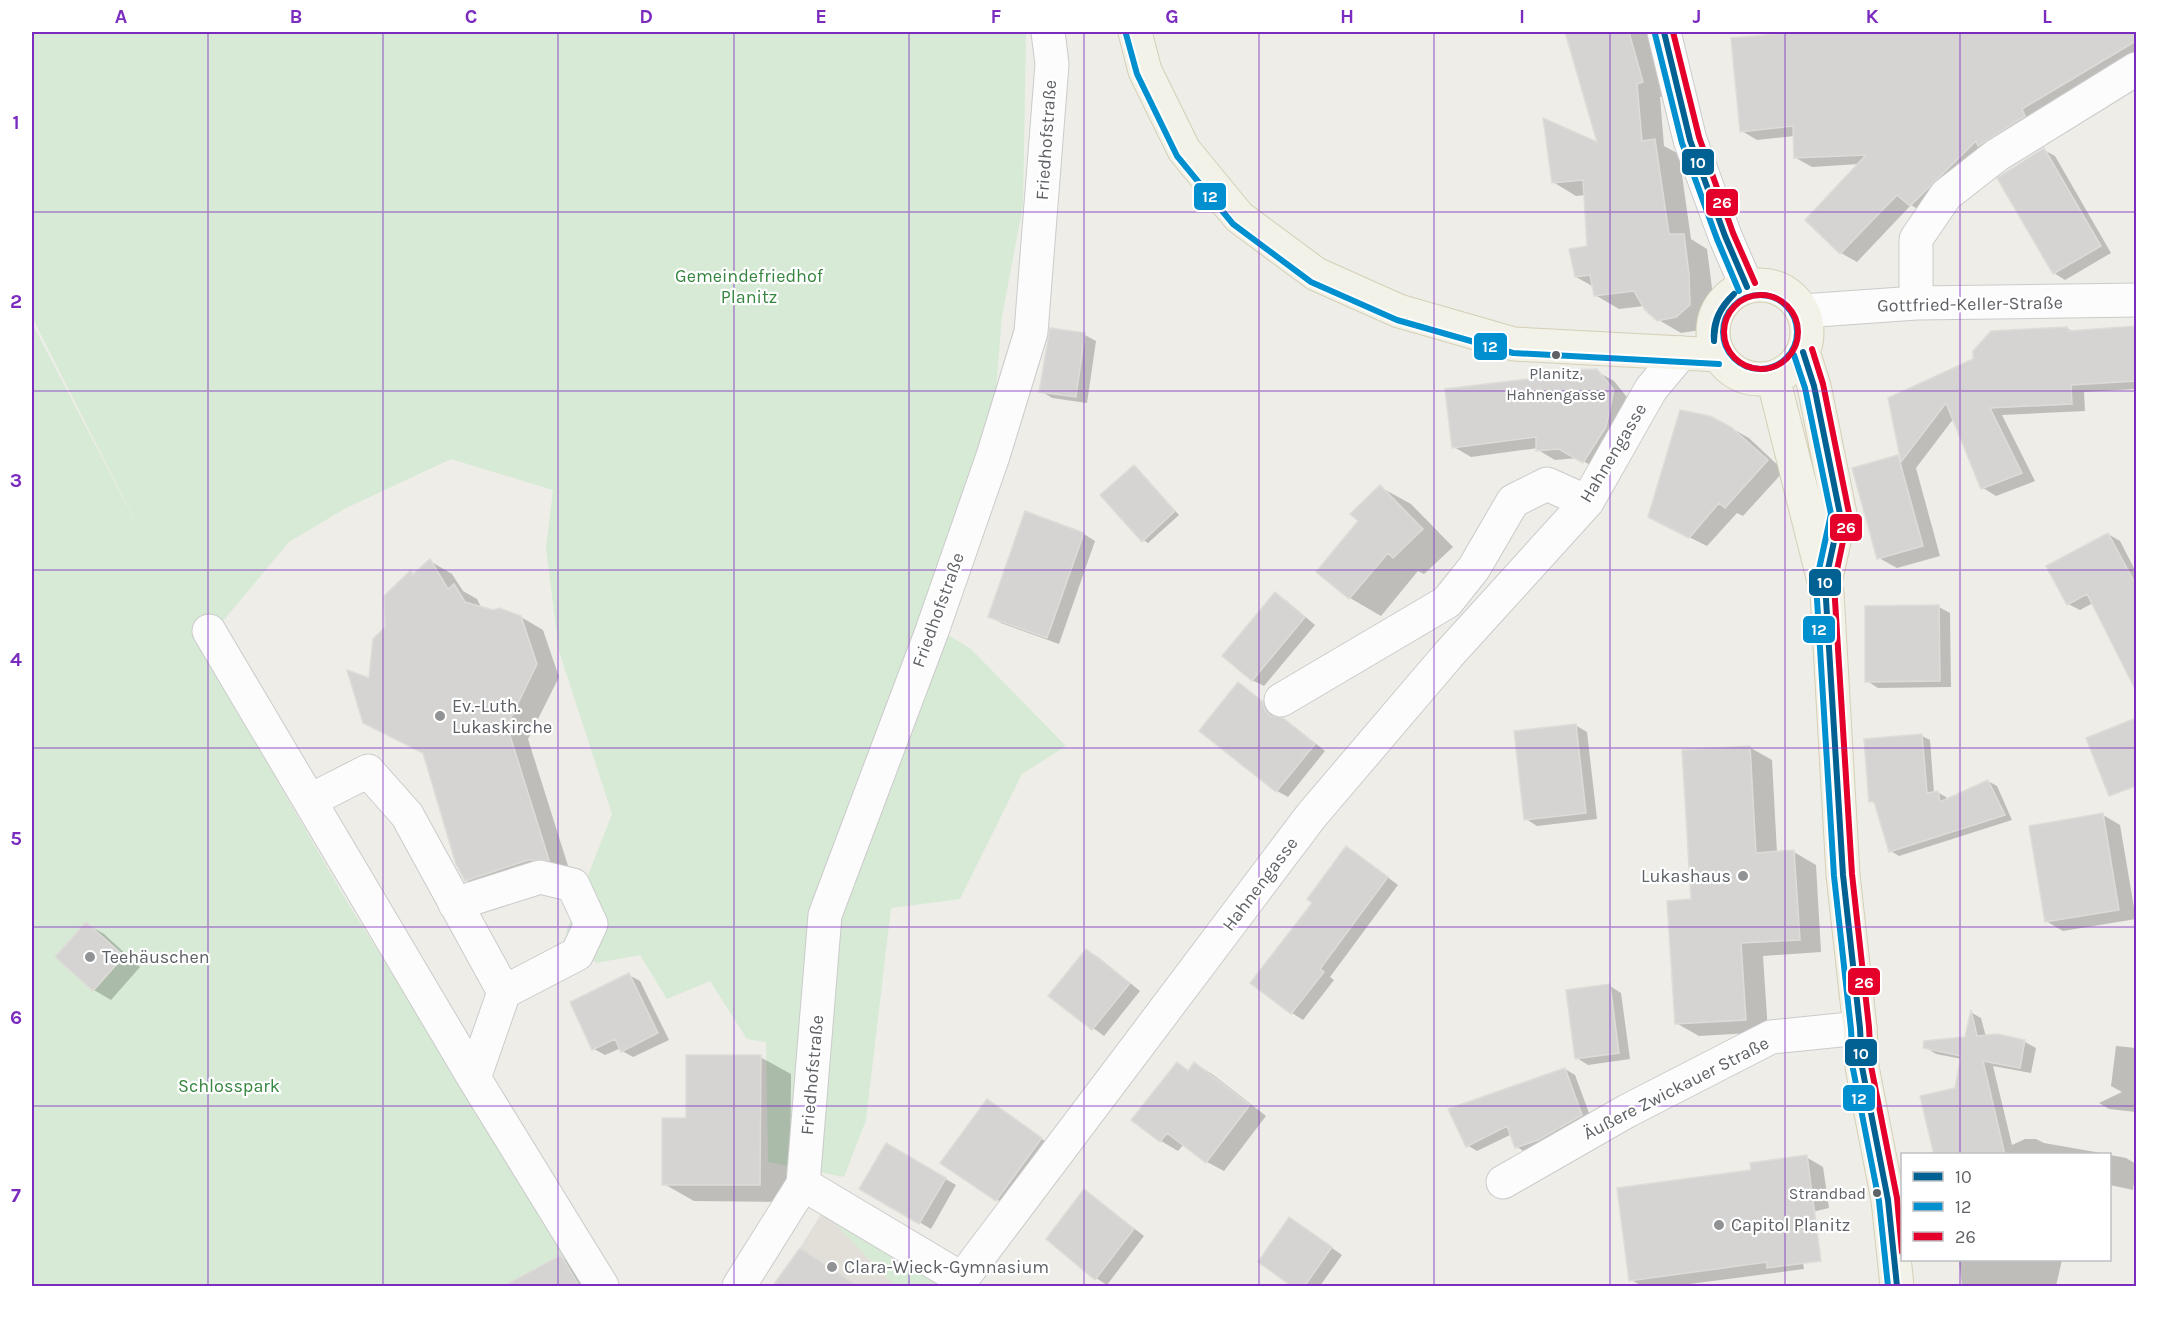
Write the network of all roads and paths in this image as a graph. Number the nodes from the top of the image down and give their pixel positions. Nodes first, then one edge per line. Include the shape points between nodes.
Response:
1 (1048, 32) edge
2 (1135, 32) edge
3 (1664, 32) edge
4 (2136, 69) edge
5 (1747, 287) junction
6 (2136, 300) edge
7 (1916, 303) junction
8 (1803, 311) junction
9 (1803, 352) junction
10 (1681, 353) junction
11 (1719, 355) junction
12 (1773, 378) junction
13 (1587, 502) junction
14 (1825, 583) junction
15 (209, 631) dead end
16 (1281, 700) dead end
17 (311, 800) junction
18 (455, 904) junction
19 (504, 992) junction
20 (1860, 1028) junction
21 (474, 1078) junction
22 (1503, 1182) dead end
23 (803, 1184) junction
24 (602, 1287) edge
25 (739, 1287) edge
26 (1897, 1287) edge

1 - 23 street, Friedhofstraße via 1052,64 1031,332 936,620 825,915
2 - 10 main road via 1145,70 1184,150 1239,217 1316,274 1399,311 1514,344
3 - 5 street via 1690,140
4 - 7 street via 1997,154 1946,195 1916,239
5 - 8 main road via 1779,289
5 - 11 main road via 1734,293 1716,315 1714,342
6 - 7 street, Gottfried-Keller-Straße
7 - 8 street, Gottfried-Keller-Straße
8 - 9 main road via 1808,331
9 - 12 main road via 1791,368
9 - 14 main road via 1814,386 1840,514
10 - 11 main road
10 - 13 street, Hahnengasse via 1651,389
11 - 12 main road via 1729,368 1743,376
12 - 14 main road
13 - 16 street via 1547,484 1513,501 1474,568 1447,602
13 - 23 street, Hahnengasse via 1449,654 1311,816 962,1279
14 - 20 main road via 1843,875
15 - 17 street
17 - 18 street via 368,771 407,815
17 - 21 street
18 - 19 street
18 - 19 street via 540,877 573,885 591,924 577,954
19 - 21 street
20 - 22 street, Äußere Zwickauer Straße via 1771,1037 1627,1111
20 - 26 main road via 1862,1067 1888,1200
21 - 24 street
23 - 25 street

